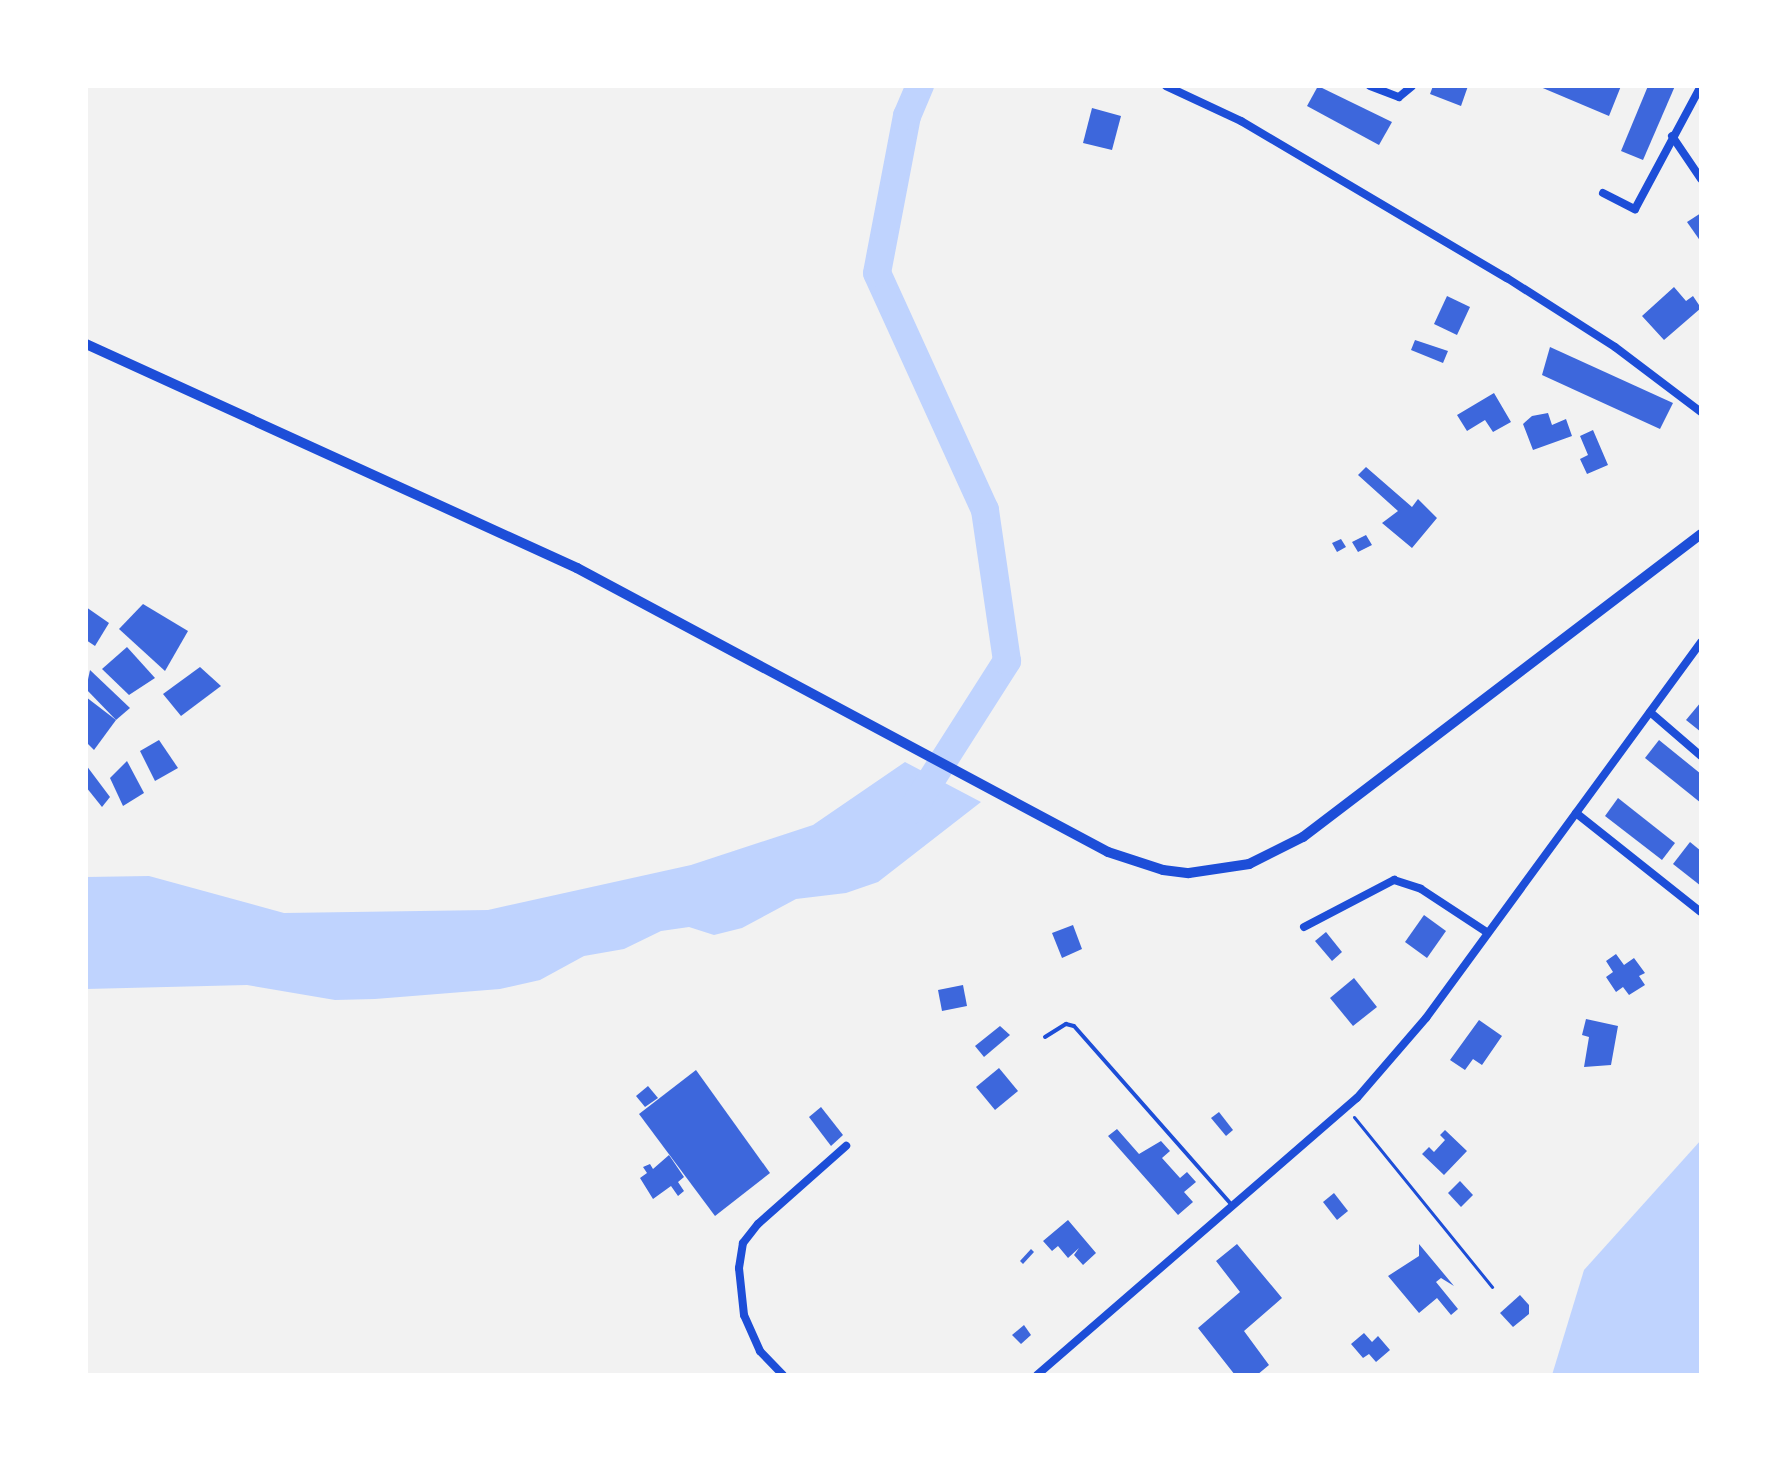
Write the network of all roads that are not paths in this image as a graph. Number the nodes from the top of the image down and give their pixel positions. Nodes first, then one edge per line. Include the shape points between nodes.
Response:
1 (1166, 86) edge
2 (1370, 86) edge
3 (1412, 86) edge
4 (1701, 86) edge
5 (1672, 136) junction
6 (1701, 179) edge
7 (1603, 193) dead end
8 (86, 344) edge
9 (1701, 412) edge
10 (1701, 534) edge
11 (1701, 642) edge
12 (1650, 712) junction
13 (1701, 756) edge
14 (1576, 813) junction
15 (1701, 912) edge
16 (1304, 927) dead end
17 (1488, 933) junction
18 (1045, 1037) dead end
19 (846, 1146) dead end
20 (1233, 1207) junction
21 (783, 1375) edge
22 (1037, 1375) edge

1 - 9 street via 1241,121 1507,278 1615,347
2 - 3 street via 1405,96
4 - 5 street
5 - 6 street
5 - 7 street via 1635,209
8 - 10 street via 577,568 1108,852 1163,870 1189,873 1249,864 1303,837
11 - 12 street
12 - 13 street
12 - 14 street
14 - 15 street
14 - 17 street
16 - 17 street via 1394,880 1421,889
17 - 20 street via 1426,1018 1347,1108
18 - 20 lane via 1066,1024 1074,1026
19 - 21 street via 743,1243 739,1268 744,1315 760,1351
20 - 22 street

